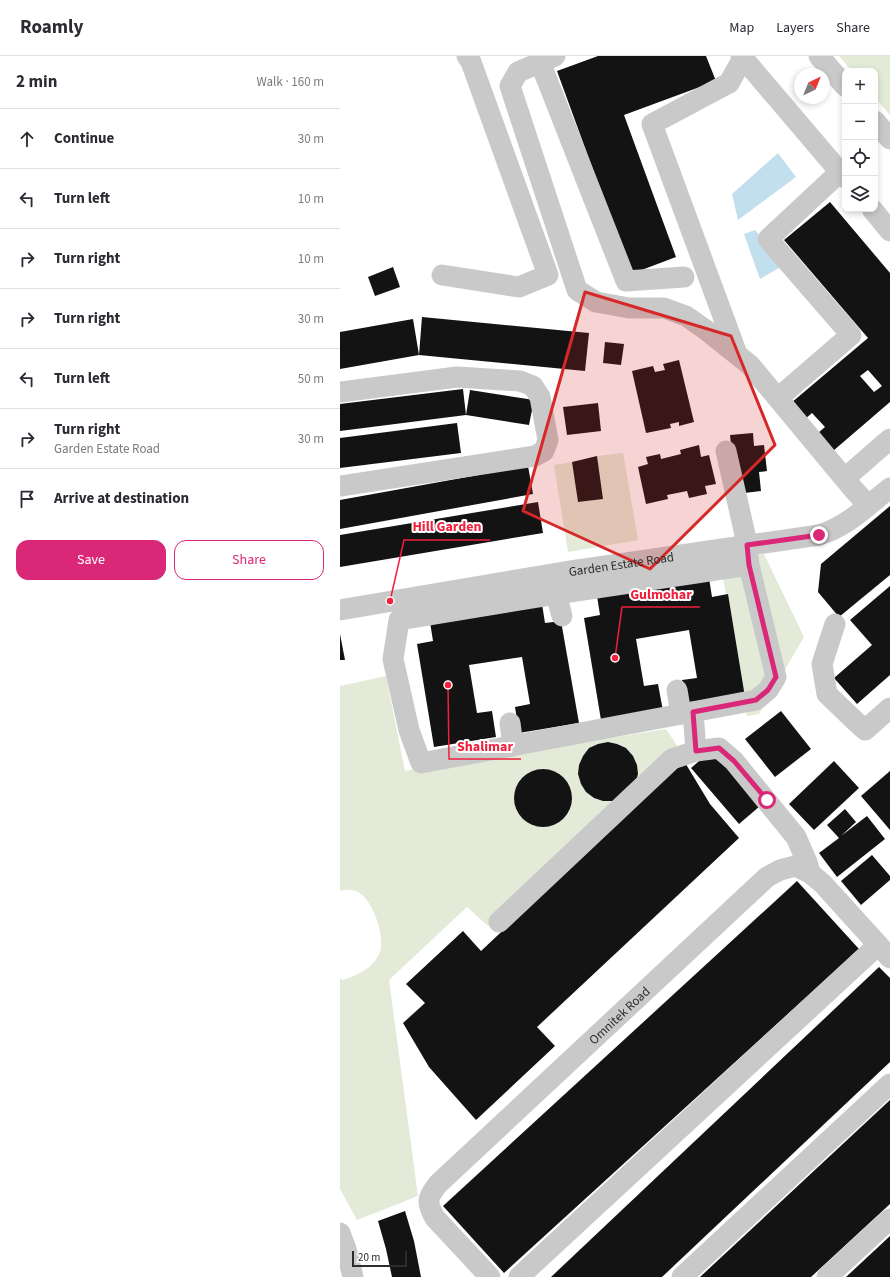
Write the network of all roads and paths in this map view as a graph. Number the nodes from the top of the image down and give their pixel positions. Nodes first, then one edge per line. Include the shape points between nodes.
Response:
1 (467, 56) edge
2 (819, 56) edge
3 (742, 57) edge
4 (548, 59) edge
5 (842, 83) edge
6 (878, 125) edge
7 (890, 139) edge
8 (842, 175) edge
9 (875, 212) edge
10 (890, 230) edge
11 (442, 275) dead end
12 (684, 277) dead end
13 (738, 355) junction
14 (340, 392) edge
15 (778, 398) junction
16 (890, 440) edge
17 (726, 450) dead end
18 (845, 478) junction
19 (340, 486) edge
20 (890, 488) edge
21 (868, 505) junction
22 (748, 555) junction
23 (555, 584) junction
24 (340, 610) edge
25 (562, 616) dead end
26 (835, 624) dead end
27 (676, 690) dead end
28 (890, 708) edge
29 (687, 713) junction
30 (510, 723) dead end
31 (513, 746) junction
32 (696, 751) junction
33 (810, 874) junction
34 (499, 922) dead end
35 (884, 952) edge
36 (890, 1084) edge
37 (890, 1219) edge
38 (340, 1233) edge
39 (352, 1277) edge
40 (490, 1277) edge
41 (519, 1277) edge
42 (682, 1277) edge
43 (827, 1277) edge

1 - 11 street via 548,275 519,287
2 - 5 street
3 - 8 street
3 - 13 street via 729,83 652,124
4 - 12 street via 626,282
4 - 13 street via 518,72 510,86 577,290 596,302 630,308 664,308 686,316
6 - 7 street
8 - 15 street via 768,239 851,335
9 - 10 street
13 - 15 street
14 - 19 street via 457,377 520,381 533,386 540,397 548,440 544,450 535,456
15 - 18 street
16 - 18 street
17 - 22 street
18 - 21 street
20 - 21 street, Garden Estate Road
21 - 22 street, Garden Estate Road via 831,531
22 - 23 street, Garden Estate Road
22 - 29 street via 776,677 768,690 756,700
23 - 24 street, Garden Estate Road
23 - 25 street
23 - 31 street via 399,620 393,659 409,730 421,763
26 - 28 street via 822,664 827,694 865,730
27 - 29 street
29 - 31 street
29 - 32 street
30 - 31 street
32 - 33 street via 719,748 734,761 796,837
32 - 34 street via 672,759
33 - 35 street, Omnitek Road via 823,884
33 - 40 street, Omnitek Road via 795,866 767,877 432,1192 428,1200 435,1218
35 - 41 street
36 - 42 street
37 - 43 street
38 - 39 street

